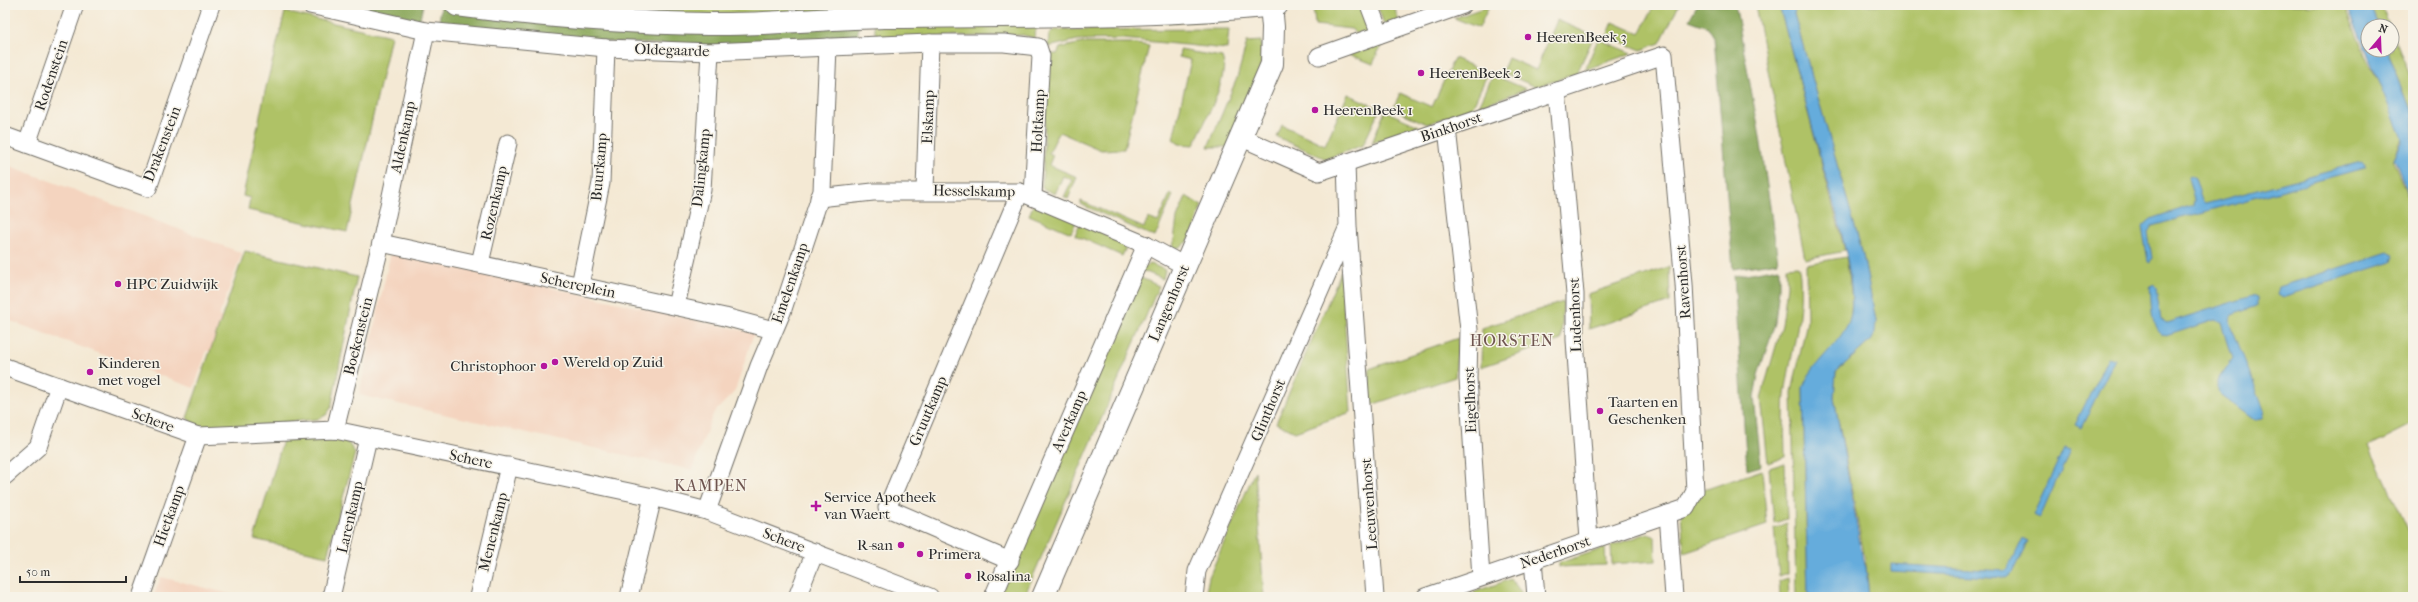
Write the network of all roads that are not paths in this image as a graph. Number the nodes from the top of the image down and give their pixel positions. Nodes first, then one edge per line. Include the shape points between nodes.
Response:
1 (75, 5) edge
2 (211, 5) edge
3 (310, 5) edge
4 (457, 5) edge
5 (1273, 5) edge
6 (1369, 5) edge
7 (1463, 5) edge
8 (426, 31) junction
9 (1380, 34) junction
10 (930, 43) junction
11 (828, 47) junction
12 (1038, 47) joint
13 (606, 48) junction
14 (710, 52) junction
15 (1664, 55) joint
16 (1319, 56) dead end
17 (1557, 91) junction
18 (1447, 128) junction
19 (5, 136) edge
20 (1240, 137) junction
21 (27, 144) junction
22 (508, 144) dead end
23 (1346, 163) junction
24 (925, 190) junction
25 (1027, 194) junction
26 (819, 198) junction
27 (1348, 226) junction
28 (381, 243) junction
29 (1146, 245) junction
30 (480, 264) junction
31 (1185, 266) junction
32 (580, 285) junction
33 (676, 306) junction
34 (773, 330) junction
35 (5, 367) edge
36 (58, 386) junction
37 (1363, 411) joint
38 (335, 430) junction
39 (198, 436) junction
40 (368, 438) junction
41 (509, 466) junction
42 (5, 476) edge
43 (654, 497) junction
44 (1686, 508) joint
45 (707, 511) junction
46 (1668, 514) junction
47 (1589, 540) junction
48 (815, 552) junction
49 (1533, 560) junction
50 (1010, 561) junction
51 (1481, 577) junction
52 (141, 597) edge
53 (331, 597) edge
54 (478, 597) edge
55 (630, 597) edge
56 (796, 597) edge
57 (930, 597) edge
58 (993, 597) edge
59 (1043, 597) edge
60 (1194, 597) edge
61 (1375, 597) edge
62 (1425, 597) edge
63 (1536, 597) edge
64 (1674, 597) edge

1 - 21 street, Rodenstein
2 - 21 street, Drakenstein via 148,188
3 - 8 street, Oldegaarde
4 - 5 main road, Oldegaarde via 547,17 709,24 869,17 1079,14
5 - 20 main road, Langenhorst via 1272,64
6 - 9 street
7 - 9 street
8 - 13 street, Oldegaarde
8 - 28 street, Aldenkamp
9 - 16 street
10 - 11 street, Oldegaarde
10 - 12 street, Oldegaarde via 1004,43
10 - 24 street, Elskamp
11 - 14 street, Oldegaarde
11 - 26 street, Emelenkamp via 822,183
12 - 25 street, Holtkamp via 1041,56
13 - 14 street, Oldegaarde
13 - 32 street, Buurkamp via 601,183
14 - 33 street, Dalingkamp via 702,190
15 - 17 street, Binkhorst
15 - 44 street, Ravenhorst via 1684,284 1695,490
17 - 18 street, Binkhorst
17 - 47 street, Ludenhorst via 1576,294 1575,340
18 - 23 street, Binkhorst
18 - 51 street, Eigelhorst via 1469,330 1468,379
19 - 21 street, Drakenstein
20 - 23 street, Binkhorst via 1319,172
20 - 31 main road, Langenhorst
22 - 30 street, Rozenkamp
23 - 27 street, Glinthorst
24 - 25 street, Hesselskamp
24 - 26 street, Hesselskamp
25 - 29 street, Hesselskamp
25 - 50 street, Gruutkamp via 887,508
26 - 34 street, Emelenkamp via 782,312
27 - 37 street, Glinthorst
27 - 60 street, Glinthorst via 1197,571
28 - 30 street, Schereplein
28 - 38 street, Boekenstein
29 - 31 street, Hesselskamp
29 - 50 street, Averkamp
30 - 32 street, Schereplein
31 - 59 main road, Langenhorst
32 - 33 street, Schereplein
33 - 34 street, Schereplein
34 - 45 street, Emelenkamp
35 - 36 street, Schere
36 - 39 street, Schere
36 - 42 street via 38,447
37 - 61 street, Leeuwenhorst
38 - 39 street, Schere
38 - 40 street, Schere
39 - 52 street, Hietkamp
40 - 41 street, Schere
40 - 53 street, Larenkamp
41 - 43 street, Schere
41 - 54 street, Menenkamp
43 - 45 street, Schere
43 - 55 street
44 - 46 street, Nederhorst
45 - 48 street, Schere
46 - 47 street, Nederhorst
46 - 64 street
47 - 49 street, Nederhorst
48 - 56 street
48 - 57 street, Schere
49 - 51 street, Nederhorst
49 - 63 street
50 - 58 street, Averkamp
51 - 62 street, Nederhorst

